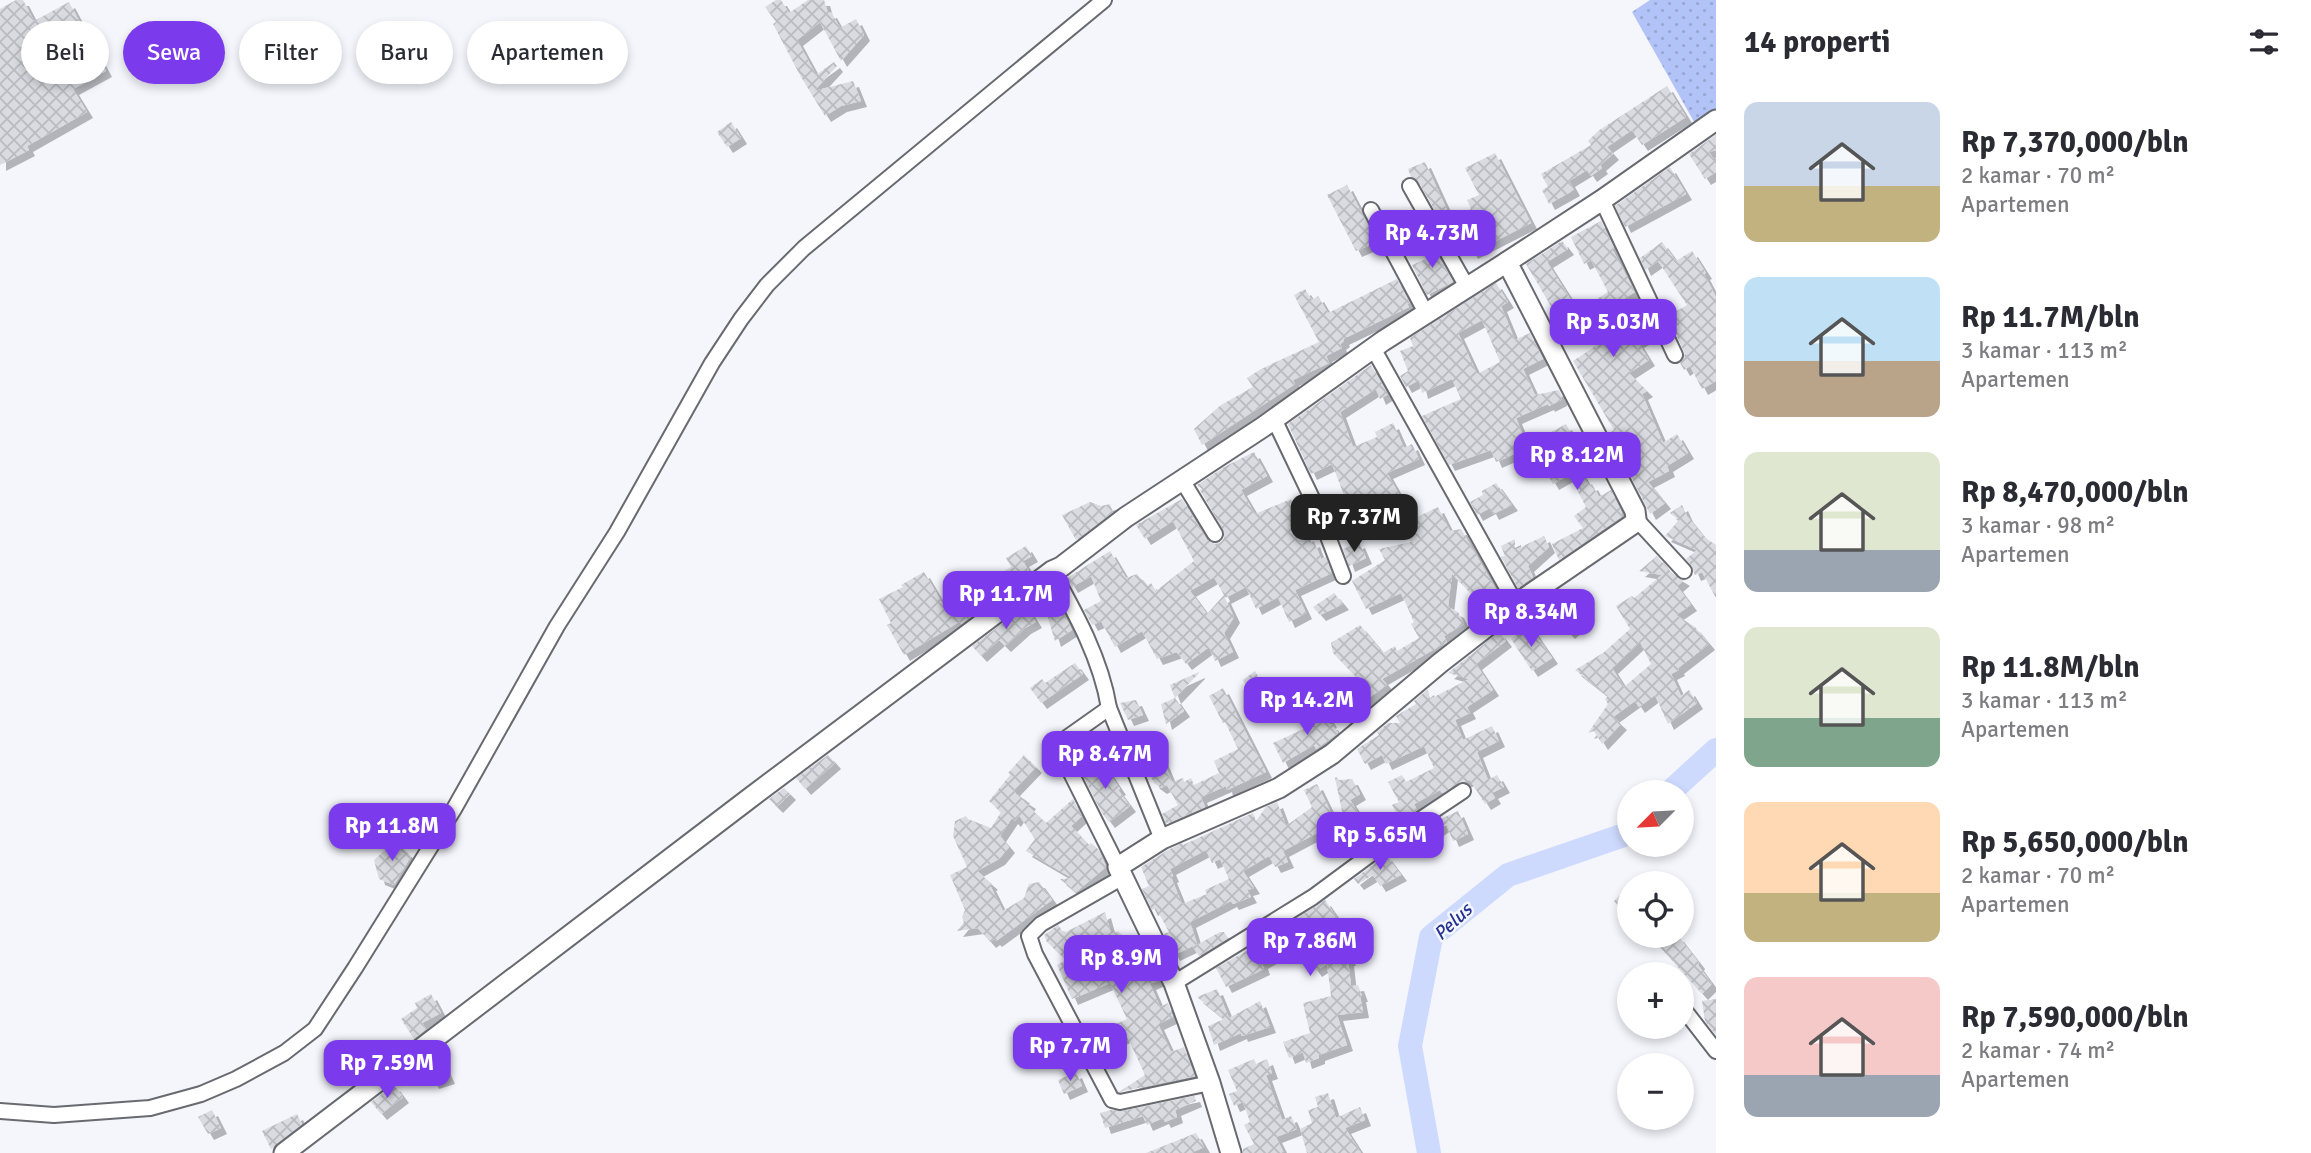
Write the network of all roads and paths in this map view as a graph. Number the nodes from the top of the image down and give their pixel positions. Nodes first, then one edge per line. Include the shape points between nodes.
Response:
1 (1104, 0) edge
2 (1716, 120) edge
3 (1410, 186) dead end
4 (1602, 200) junction
5 (1371, 211) dead end
6 (1507, 262) junction
7 (1467, 287) junction
8 (1426, 313) junction
9 (1373, 348) junction
10 (1675, 355) dead end
11 (1274, 419) junction
12 (1182, 480) junction
13 (1636, 519) junction
14 (1215, 534) dead end
15 (1052, 571) junction
16 (1684, 571) dead end
17 (1343, 576) dead end
18 (1516, 604) junction
19 (1109, 708) junction
20 (1463, 791) dead end
21 (1162, 839) junction
22 (1120, 872) junction
23 (1174, 983) junction
24 (1694, 1024) edge
25 (1716, 1051) edge
26 (1210, 1083) junction
27 (0, 1111) edge
28 (284, 1153) edge
29 (1231, 1153) edge

1 - 27 street via 804,248 767,285 712,363 447,820 315,1029 284,1053 236,1079 150,1108 54,1115
2 - 4 street
3 - 7 street
4 - 6 street
4 - 10 street
5 - 8 street
6 - 7 street
6 - 13 street
7 - 8 street
8 - 9 street
9 - 11 street
9 - 18 street
11 - 12 street
11 - 17 street
12 - 14 street
12 - 15 street
13 - 16 street
13 - 18 street via 1627,530
15 - 19 street via 1080,620
15 - 28 street
18 - 21 street via 1332,754 1279,788
19 - 21 street
19 - 22 street via 1068,737 1062,751
20 - 23 street via 1313,897
21 - 22 street
22 - 23 street
22 - 26 street via 1041,924 1030,936 1035,954 1112,1100
23 - 26 street
24 - 25 street
26 - 29 street

